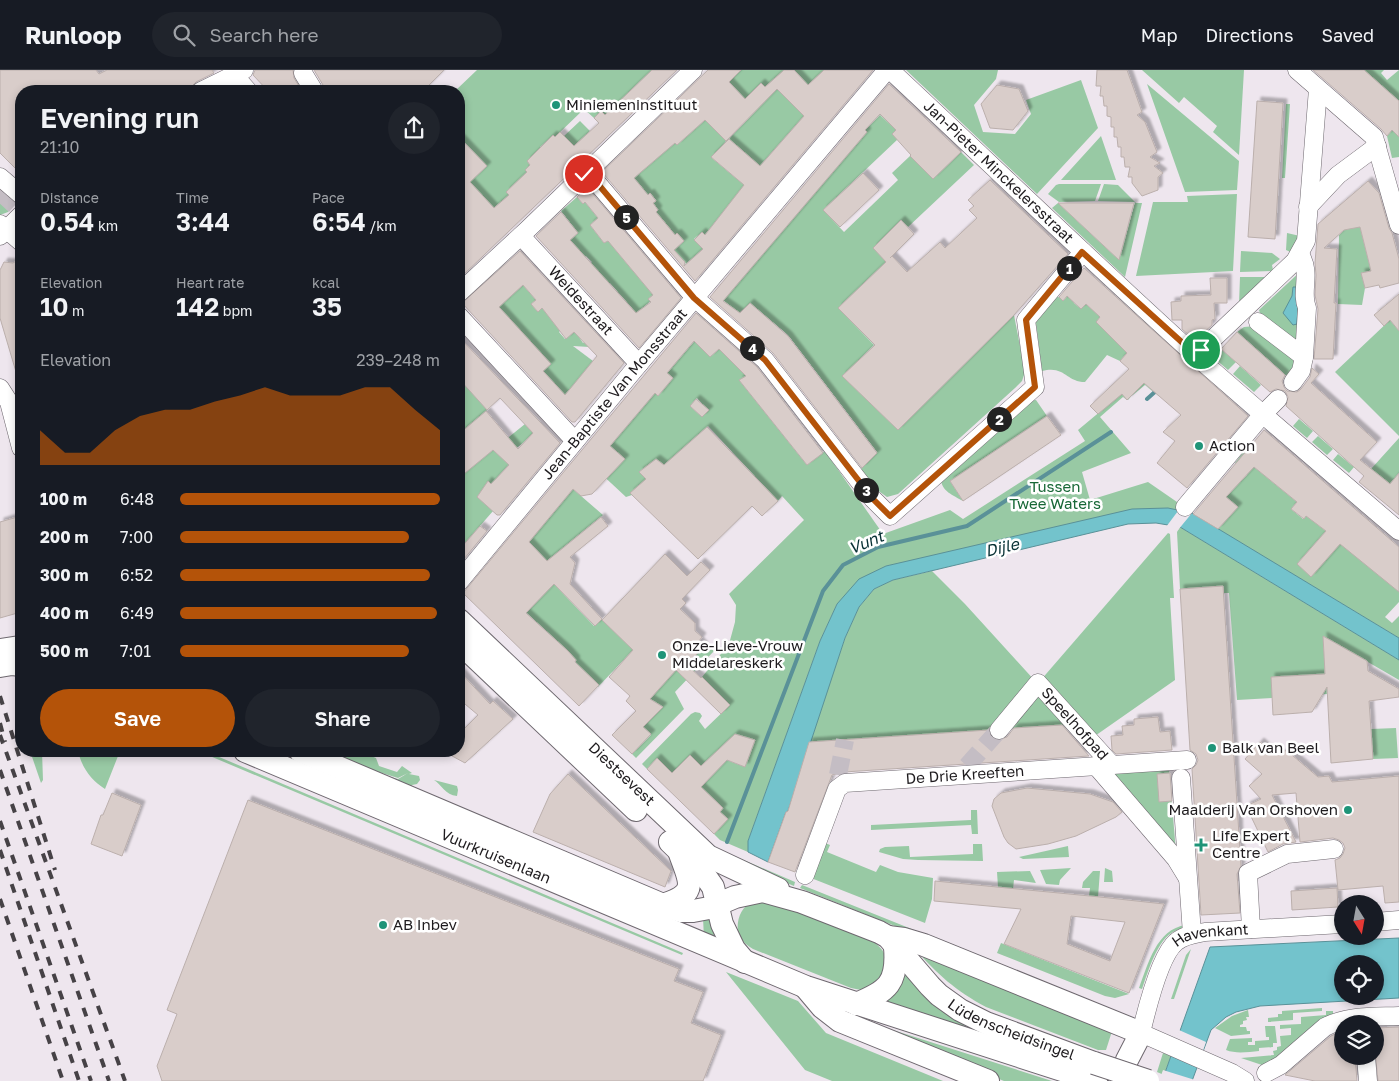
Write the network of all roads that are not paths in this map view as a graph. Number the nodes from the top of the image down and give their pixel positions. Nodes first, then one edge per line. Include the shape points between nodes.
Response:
1 (693, 70) edge
2 (888, 70) edge
3 (1297, 70) edge
4 (303, 74) dead end
5 (233, 75) edge
6 (213, 85) edge
7 (242, 85) edge
8 (310, 85) edge
9 (1318, 89) junction
10 (1377, 146) junction
11 (587, 171) junction
12 (0, 177) edge
13 (15, 189) edge
14 (1308, 208) junction
15 (15, 219) edge
16 (1399, 225) edge
17 (2, 229) edge
18 (521, 236) junction
19 (15, 238) edge
20 (1082, 252) junction
21 (1300, 254) junction
22 (465, 287) edge
23 (694, 298) junction
24 (465, 322) edge
25 (1258, 322) dead end
26 (1196, 355) junction
27 (1304, 358) junction
28 (639, 364) junction
29 (1293, 382) dead end
30 (0, 388) edge
31 (1278, 399) dead end
32 (1263, 414) junction
33 (15, 425) edge
34 (575, 441) junction
35 (1186, 507) dead end
36 (1399, 531) edge
37 (465, 575) edge
38 (465, 626) edge
39 (15, 648) edge
40 (465, 648) edge
41 (0, 650) edge
42 (15, 664) edge
43 (0, 666) edge
44 (999, 730) tunnel mouth
45 (259, 757) edge
46 (314, 757) edge
47 (1187, 760) dead end
48 (1104, 766) junction
49 (1181, 778) dead end
50 (1334, 849) dead end
51 (679, 850) junction
52 (805, 875) dead end
53 (1188, 880) junction
54 (750, 892) junction
55 (802, 902) junction
56 (663, 905) junction
57 (718, 905) junction
58 (1399, 920) edge
59 (1384, 921) edge
60 (1334, 924) edge
61 (1251, 929) junction
62 (1192, 934) junction
63 (727, 935) junction
64 (891, 942) junction
65 (746, 962) junction
66 (806, 987) junction
67 (856, 1004) junction
68 (1399, 1016) edge
69 (1384, 1018) edge
70 (1334, 1024) edge
71 (1141, 1033) junction
72 (1367, 1065) edge
73 (1266, 1073) dead end
74 (1093, 1074) edge
75 (988, 1081) edge
76 (1120, 1081) edge
77 (1136, 1081) edge
78 (1148, 1081) edge
79 (1245, 1081) edge
80 (1368, 1081) edge

1 - 11 street
2 - 20 street, Jan-Pieter Minckelersstraat
2 - 23 street, Jean-Baptiste Van Monsstraat
3 - 9 street
4 - 8 street
5 - 6 street
5 - 7 street
9 - 10 street via 1374,137
9 - 14 street
10 - 14 street via 1338,175
10 - 16 street
11 - 18 street
11 - 23 street
12 - 13 street
14 - 21 street via 1306,241
15 - 17 street
17 - 19 street
18 - 22 street
18 - 28 street, Weidestraat
20 - 23 street via 1026,320 1035,387 890,516 873,499 765,360
20 - 26 street, Jan-Pieter Minckelersstraat
21 - 26 street
21 - 27 street via 1307,275
23 - 28 street, Jean-Baptiste Van Monsstraat
24 - 34 street
25 - 27 street
26 - 32 street, Jan-Pieter Minckelersstraat
27 - 29 street via 1301,371
28 - 34 street, Jean-Baptiste Van Monsstraat
30 - 33 street via 9,402
31 - 32 street
32 - 35 street
32 - 36 street, Jan-Pieter Minckelersstraat
34 - 37 street, Jean-Baptiste Van Monsstraat
38 - 55 main road, Diestsevest via 708,856
39 - 41 main road
40 - 51 main road, Diestsevest
42 - 43 main road
44 - 48 street, Speelhofpad via 1038,683
45 - 65 main road, Vuurkruisenlaan
46 - 56 main road, Vuurkruisenlaan
47 - 48 street, De Drie Kreeften
48 - 52 street, De Drie Kreeften via 963,771 837,782
48 - 53 street
49 - 53 street
50 - 61 street via 1287,854 1248,873
51 - 56 main road via 689,878 688,891 686,895
51 - 57 main road, Diestsevest via 706,877
53 - 62 street
54 - 55 main road via 763,891
54 - 57 main road, Vuurkruisenlaan
54 - 63 main road via 732,916
55 - 64 main road via 879,932
56 - 57 main road, Vuurkruisenlaan via 693,912
57 - 63 main road, Diestsevest
58 - 59 street
60 - 61 street, Havenkant
61 - 62 street, Havenkant
62 - 71 street, Havenkant via 1174,943 1168,952 1148,1004
63 - 65 main road, Diestsevest
64 - 67 main road via 896,961 889,985
64 - 71 main road via 904,939 924,945
64 - 74 main road, Lüdenscheidsingel via 934,990 960,1010
65 - 66 main road, Vuurkruisenlaan
66 - 67 main road, Lüdenscheidsingel
66 - 75 main road via 840,1021
67 - 74 main road, Lüdenscheidsingel
68 - 69 street
70 - 73 street via 1282,1065
71 - 76 main road
71 - 77 main road via 1142,1064
71 - 79 street
72 - 80 street
74 - 78 main road, Lüdenscheidsingel, bridge

